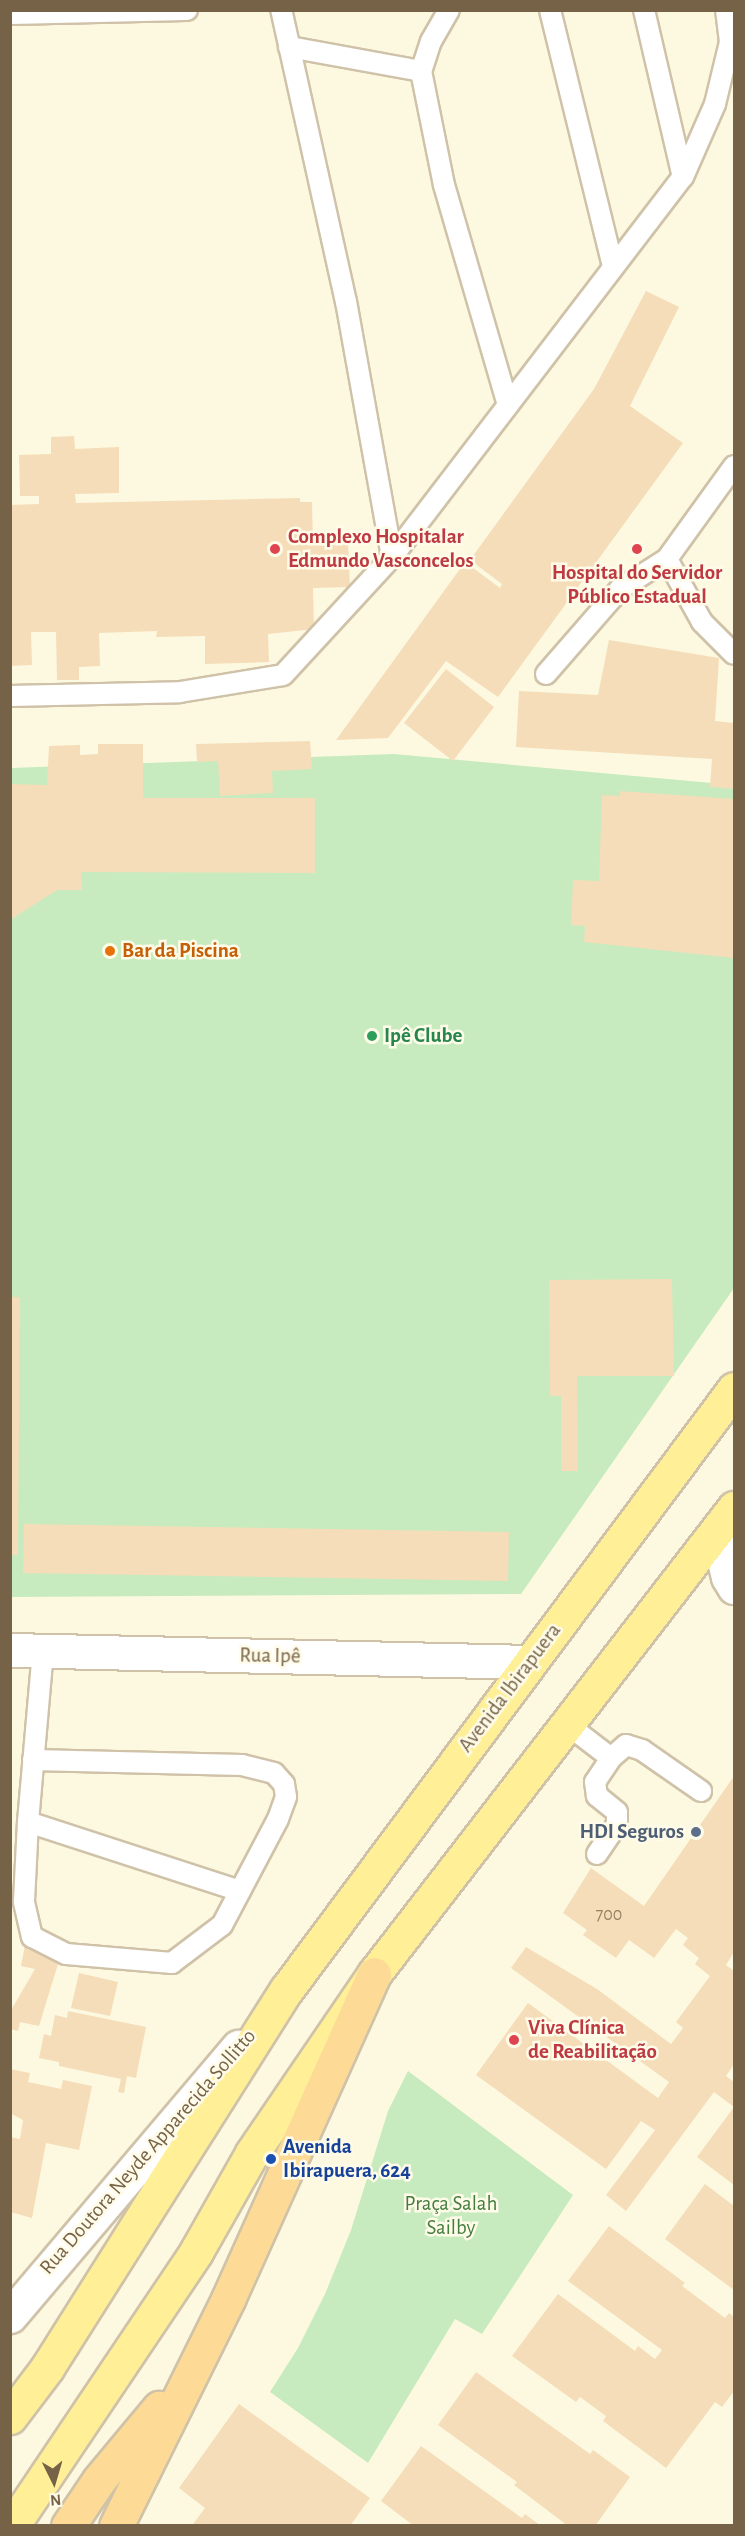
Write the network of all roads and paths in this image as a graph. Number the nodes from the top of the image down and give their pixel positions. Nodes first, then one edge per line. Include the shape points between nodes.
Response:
1 (187, 10) edge
2 (281, 10) edge
3 (449, 10) edge
4 (550, 10) edge
5 (644, 10) edge
6 (726, 10) edge
7 (10, 14) edge
8 (289, 46) junction
9 (421, 71) junction
10 (683, 177) junction
11 (613, 267) junction
12 (508, 405) junction
13 (735, 466) edge
14 (392, 557) junction
15 (667, 559) junction
16 (735, 654) edge
17 (546, 674) dead end
18 (10, 696) edge
19 (735, 1389) edge
20 (726, 1520) edge
21 (735, 1587) edge
22 (10, 1650) edge
23 (44, 1650) junction
24 (529, 1662) junction
25 (568, 1725) junction
26 (611, 1758) junction
27 (33, 1760) junction
28 (701, 1791) dead end
29 (27, 1822) junction
30 (597, 1854) dead end
31 (240, 1891) junction
32 (374, 1974) junction
33 (287, 1989) junction
34 (10, 2316) edge
35 (191, 2369) junction
36 (10, 2417) edge
37 (12, 2526) edge
38 (68, 2526) edge
39 (116, 2526) edge

1 - 7 lane
2 - 8 lane
3 - 9 lane via 431,41
4 - 11 lane
5 - 10 lane
6 - 10 lane via 730,42 715,104
8 - 9 lane
8 - 14 lane via 346,302
9 - 12 lane via 444,184
10 - 11 lane
11 - 12 lane
12 - 14 lane
13 - 15 lane
14 - 18 lane via 283,675 180,692
15 - 16 lane via 702,622
15 - 17 lane via 620,589
19 - 24 main road, Avenida Ibirapuera
20 - 21 street via 728,1577
20 - 25 main road
22 - 23 street, Rua Ipê
23 - 24 street, Rua Ipê
23 - 27 lane
24 - 33 main road, Avenida Ibirapuera
25 - 26 lane
25 - 32 main road
26 - 28 lane via 626,1745 642,1750
26 - 30 lane via 595,1782 597,1796 617,1812 616,1824
27 - 29 lane
27 - 31 lane via 178,1761 242,1765 274,1773 284,1784 286,1797
29 - 31 lane
29 - 31 lane via 24,1901 32,1937 66,1954 172,1963 222,1925
32 - 35 highway via 229,2297
32 - 37 main road via 252,2153 196,2253
33 - 34 street, Rua Doutora Neyde Apparecida Sollitto
33 - 36 main road, Avenida Ibirapuera via 47,2368
35 - 38 highway via 99,2480
35 - 39 highway

